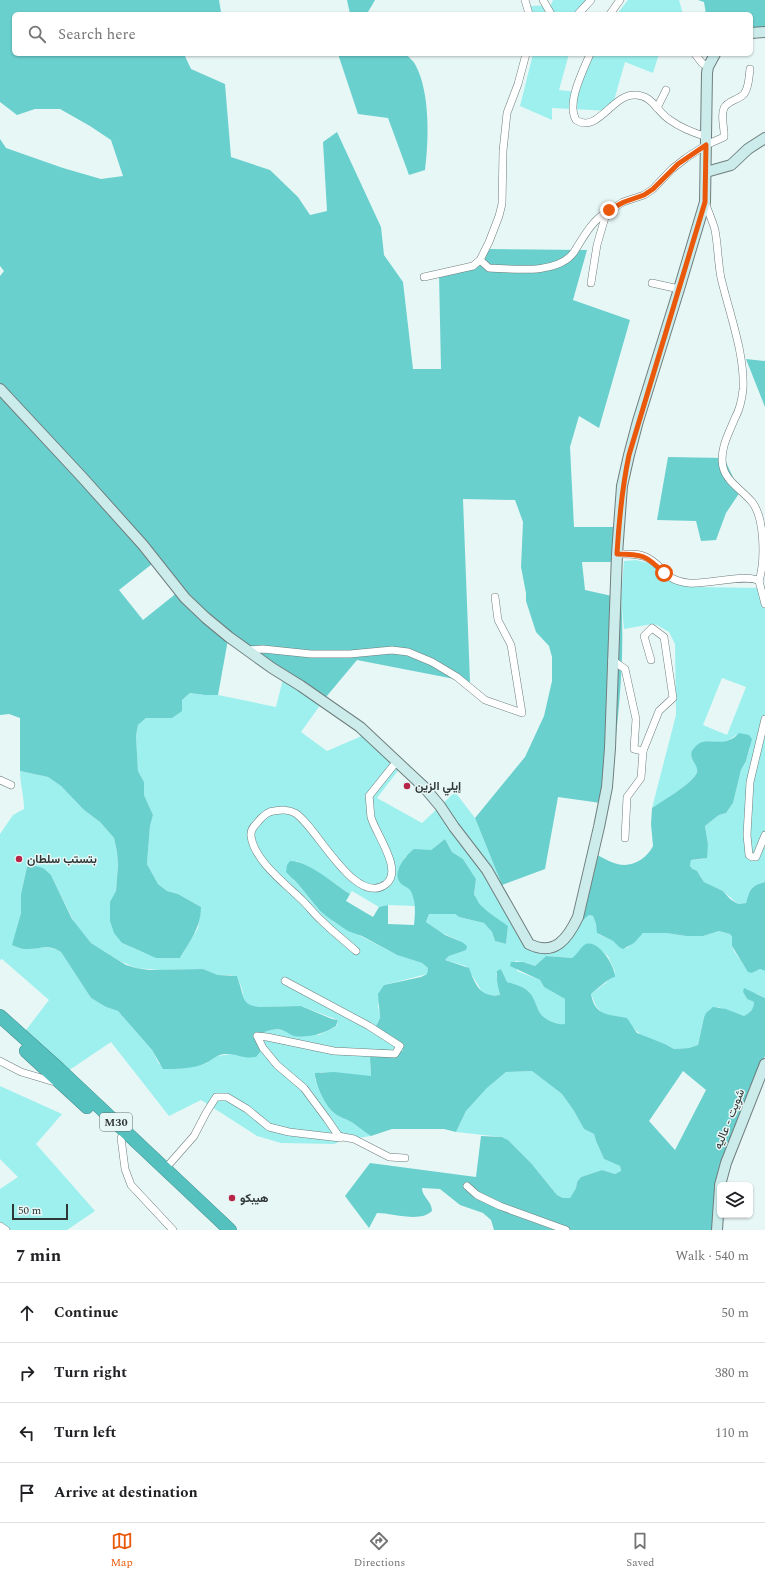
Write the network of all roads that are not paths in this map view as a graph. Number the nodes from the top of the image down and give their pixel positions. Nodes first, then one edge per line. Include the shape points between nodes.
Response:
1 (525, 0) edge
2 (543, 0) edge
3 (591, 0) edge
4 (620, 0) edge
5 (528, 12) edge
6 (550, 12) edge
7 (580, 12) edge
8 (611, 12) edge
9 (765, 32) edge
10 (753, 33) edge
11 (525, 56) edge
12 (589, 56) edge
13 (697, 56) edge
14 (714, 56) edge
15 (708, 67) junction
16 (750, 69) dead end
17 (666, 90) dead end
18 (658, 108) junction
19 (765, 138) edge
20 (706, 141) junction
21 (706, 172) junction
22 (705, 202) junction
23 (609, 210) junction
24 (480, 260) junction
25 (424, 277) dead end
26 (591, 283) dead end
27 (652, 283) dead end
28 (679, 289) junction
29 (0, 389) edge
30 (617, 554) junction
31 (759, 581) junction
32 (495, 597) dead end
33 (765, 604) edge
34 (247, 650) junction
35 (612, 660) junction
36 (651, 660) dead end
37 (765, 719) edge
38 (643, 751) junction
39 (397, 761) junction
40 (0, 780) edge
41 (11, 785) dead end
42 (765, 835) edge
43 (625, 838) dead end
44 (356, 951) dead end
45 (285, 980) dead end
46 (0, 1016) edge
47 (0, 1027) edge
48 (0, 1061) edge
49 (765, 1064) edge
50 (60, 1084) junction
51 (338, 1136) junction
52 (121, 1138) junction
53 (405, 1158) dead end
54 (165, 1169) junction
55 (721, 1182) edge
56 (467, 1186) dead end
57 (198, 1206) junction
58 (718, 1218) edge
59 (0, 1226) edge
60 (6, 1230) edge
61 (173, 1230) edge
62 (218, 1230) edge
63 (230, 1230) edge
64 (566, 1230) edge
65 (717, 1230) edge

1 - 5 street
2 - 6 street
3 - 7 street
4 - 8 street
9 - 10 main road
11 - 24 street via 505,122 501,210
12 - 18 street via 574,97 573,113 576,120 585,124 593,122 618,100 628,95 643,95
13 - 15 street
14 - 15 main road
15 - 20 main road
16 - 20 street via 744,94 724,107 722,112 724,137
17 - 18 street
18 - 20 street via 674,123
19 - 21 main road via 731,165
20 - 21 main road
20 - 23 street via 653,189
21 - 22 main road
22 - 28 main road
22 - 31 street via 715,231 721,277 743,379 740,405 728,432 722,464 727,476 752,502 760,518 764,560
23 - 24 street via 601,215 563,263 536,269 489,268
23 - 26 street via 597,245
24 - 25 street via 468,268
27 - 28 street
28 - 30 main road via 629,455 622,486
29 - 34 main road via 143,545 186,598 206,618
30 - 31 street via 646,557 672,579 683,582 701,584 750,578
30 - 35 main road
31 - 33 street
32 - 34 street via 498,620 511,645 522,713 485,700 432,662 408,652 392,650 311,654
34 - 39 main road via 360,727
35 - 38 street via 625,669 636,718 634,749
35 - 39 main road via 607,787 578,917 562,943 544,949 529,944 487,870 424,787
36 - 38 street via 644,636 652,628 664,637 673,698 659,711
37 - 42 street via 750,782 747,835 749,855 756,857
38 - 43 street via 641,778 627,797
39 - 44 street via 370,796 371,817 392,865 391,878 386,884 375,888 359,883 337,863 300,818 288,810 271,811 252,828 251,835 260,856 278,879
40 - 41 street
45 - 51 street via 400,1046 394,1054 359,1053 334,1051 257,1036 277,1065 304,1088
46 - 54 highway, M30
47 - 50 highway, M30
48 - 50 street via 21,1072
49 - 55 main road, شويت - عاليه
50 - 52 highway, M30
51 - 53 street via 354,1139 388,1157
51 - 54 street via 340,1138 269,1127 248,1109 227,1097 216,1097 194,1136
52 - 57 highway, M30
52 - 61 street via 131,1185
54 - 57 highway, M30
56 - 64 street via 477,1195 500,1206
57 - 62 highway, M30
57 - 63 highway, M30
58 - 65 main road, شويت - عاليه
59 - 60 street

